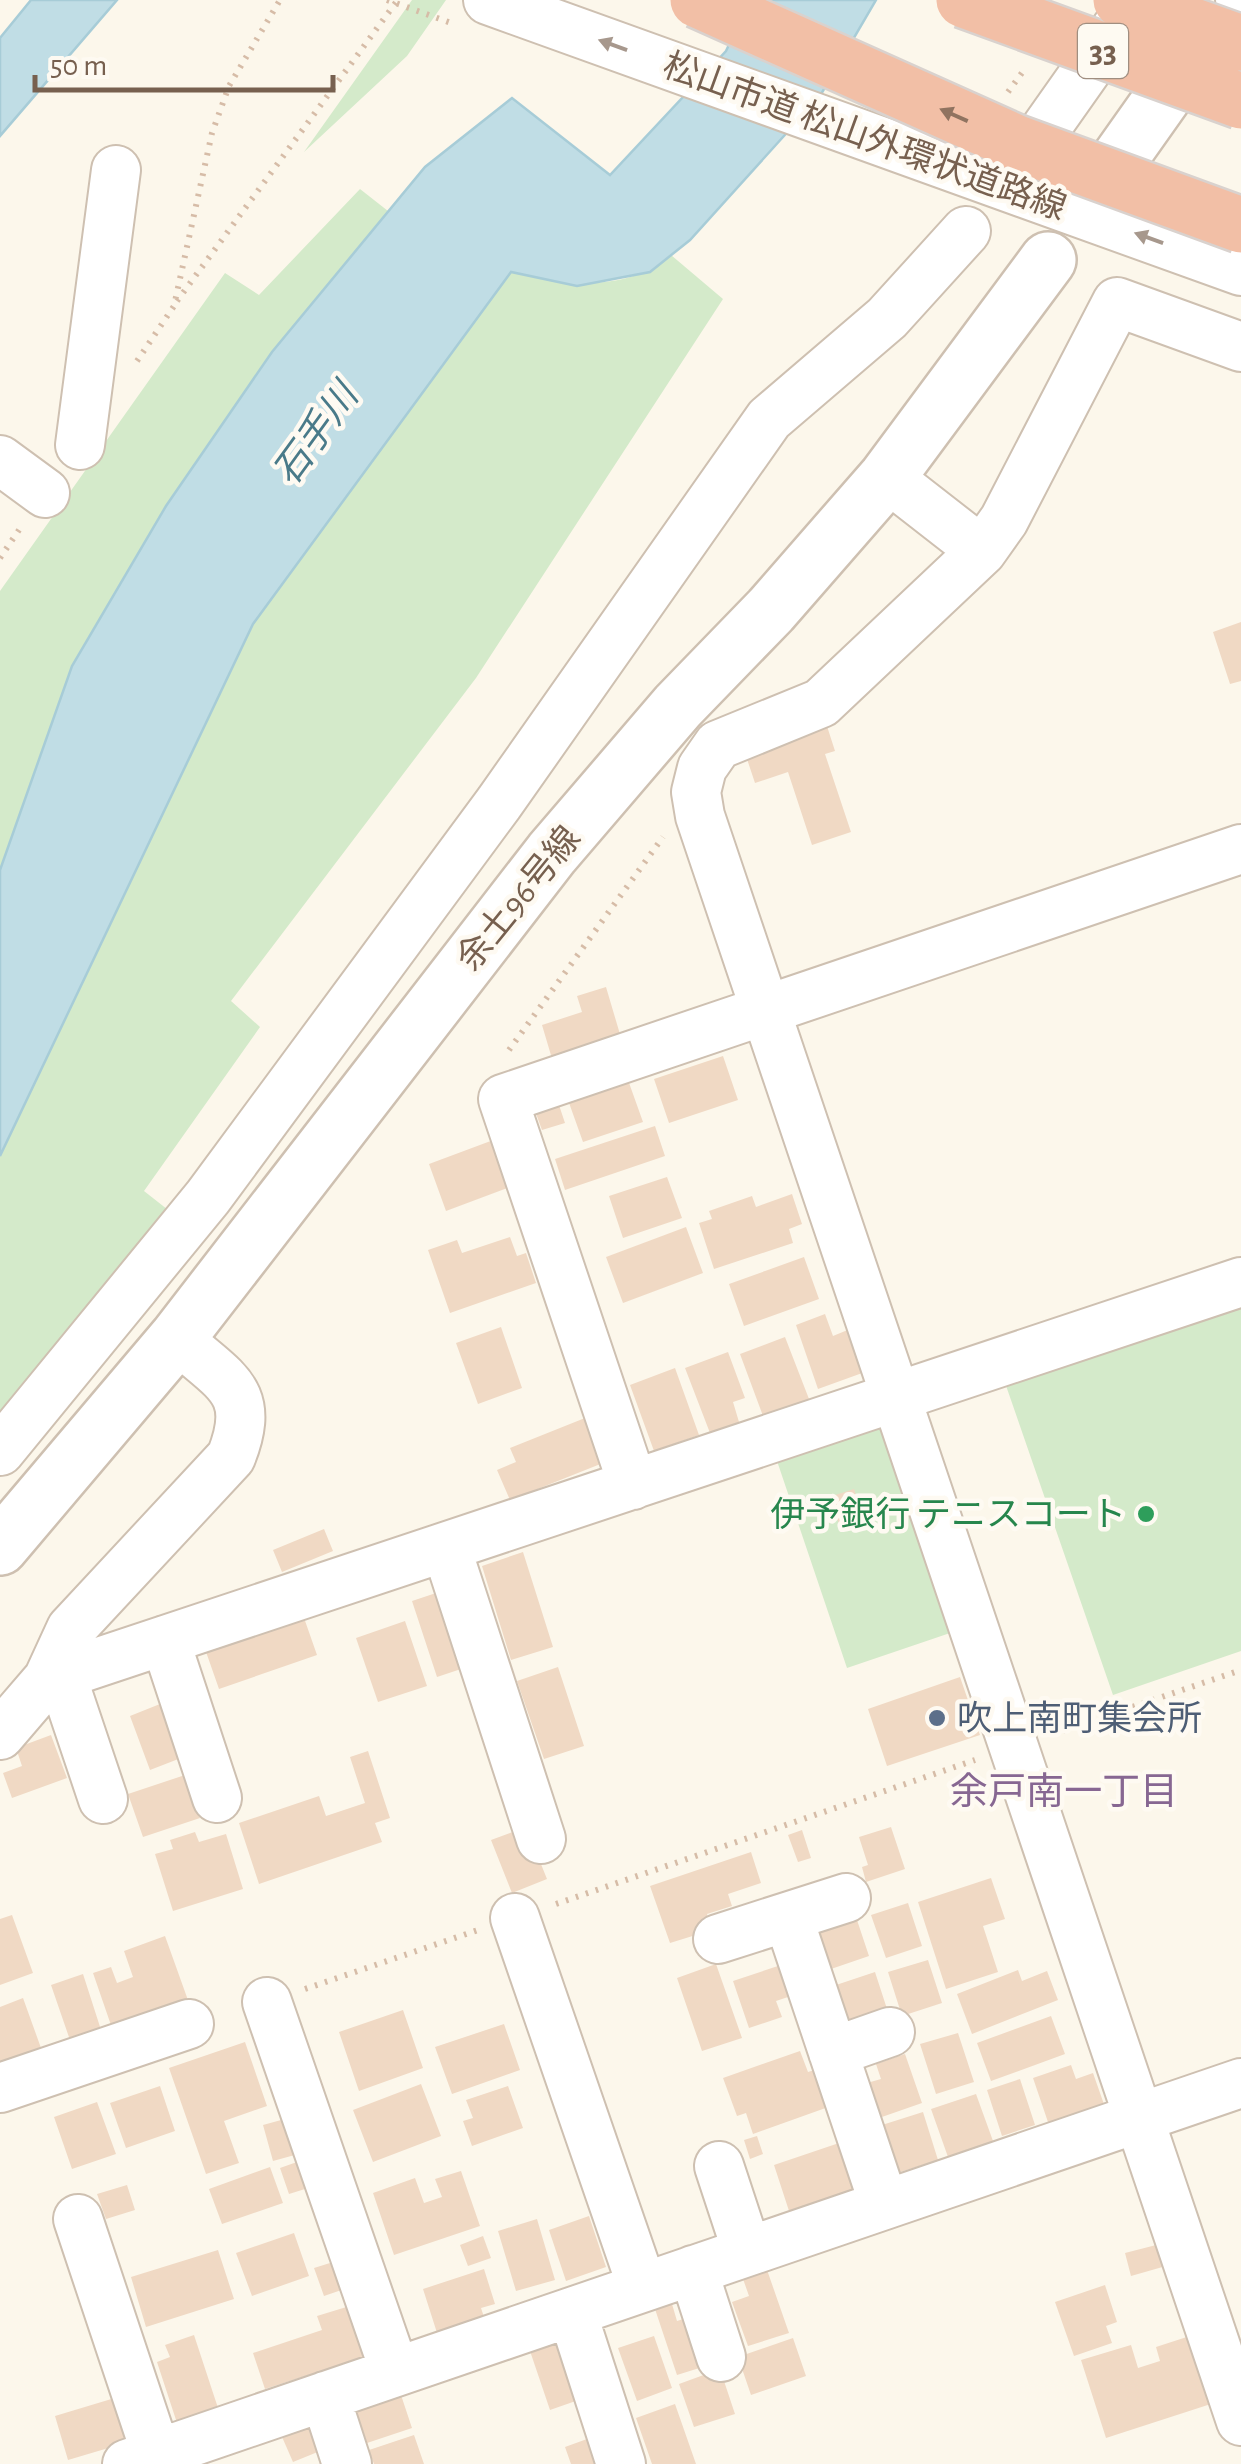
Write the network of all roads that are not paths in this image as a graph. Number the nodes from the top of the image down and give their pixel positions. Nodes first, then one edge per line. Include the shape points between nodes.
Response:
1 (488, 0) edge
2 (698, 0) edge
3 (964, 0) edge
4 (1121, 0) edge
5 (1136, 0) edge
6 (1236, 15) edge
7 (1241, 101) edge
8 (1017, 169) dead end
9 (116, 170) dead end
10 (1094, 196) dead end
11 (1241, 225) edge
12 (966, 231) dead end
13 (1048, 260) dead end
14 (1241, 271) edge
15 (1241, 347) edge
16 (80, 445) dead end
17 (0, 460) edge
18 (887, 478) junction
19 (46, 492) road end
20 (982, 550) junction
21 (1241, 848) edge
22 (764, 1010) junction
23 (1241, 1282) edge
24 (176, 1338) junction
25 (900, 1398) junction
26 (1, 1450) edge
27 (633, 1485) junction
28 (0, 1547) edge
29 (446, 1547) junction
30 (109, 1584) junction
31 (157, 1643) junction
32 (54, 1676) junction
33 (0, 1734) edge
34 (216, 1798) dead end
35 (103, 1799) dead end
36 (541, 1839) dead end
37 (846, 1898) dead end
38 (788, 1916) junction
39 (515, 1918) road end
40 (718, 1939) dead end
41 (267, 2002) road end
42 (189, 2024) dead end
43 (890, 2032) dead end
44 (833, 2052) junction
45 (1241, 2083) edge
46 (0, 2088) edge
47 (1140, 2116) junction
48 (719, 2166) dead end
49 (884, 2204) junction
50 (78, 2219) dead end
51 (746, 2251) junction
52 (693, 2270) junction
53 (642, 2286) junction
54 (572, 2312) junction
55 (721, 2358) dead end
56 (395, 2372) junction
57 (324, 2396) junction
58 (1240, 2415) edge
59 (143, 2460) edge
60 (347, 2464) edge
61 (621, 2464) edge

14 -> 1 street, 松山市道 松山外環状道路線
11 -> 2 highway, bridge via 1017,143
3 - 7 highway, 33, bridge
4 - 6 highway, bridge
5 - 8 street
6 - 10 street
9 - 16 street
12 - 26 street via 888,318 768,419 499,803 208,1197
13 - 18 street, 余土96号線
15 - 20 street via 1117,302 1017,497
17 - 19 street
18 - 20 street
18 - 24 street, 余土96号線 via 552,853
20 - 22 street via 821,703 718,745 702,768 696,792
21 - 22 street
22 - 25 street
22 - 27 street via 503,1100
23 - 25 street
24 - 28 street, 余土96号線
24 - 30 street via 236,1392 245,1423 232,1457
25 - 27 street
25 - 47 street
27 - 29 street
29 - 31 street
29 - 36 street
30 - 31 street via 120,1622
30 - 32 street via 70,1628
31 - 32 street
31 - 34 street
32 - 33 street
32 - 35 street
37 - 38 street
38 - 40 street
38 - 44 street
39 - 53 street
41 - 56 street
42 - 46 street
43 - 44 street
44 - 49 street
45 - 47 street
47 - 49 street
47 - 58 street
48 - 51 street
49 - 51 street
50 - 59 street
51 - 52 street
52 - 53 street
52 - 55 street
53 - 54 street
54 - 56 street
54 - 61 street
56 - 57 street
57 - 59 street
57 - 60 street

